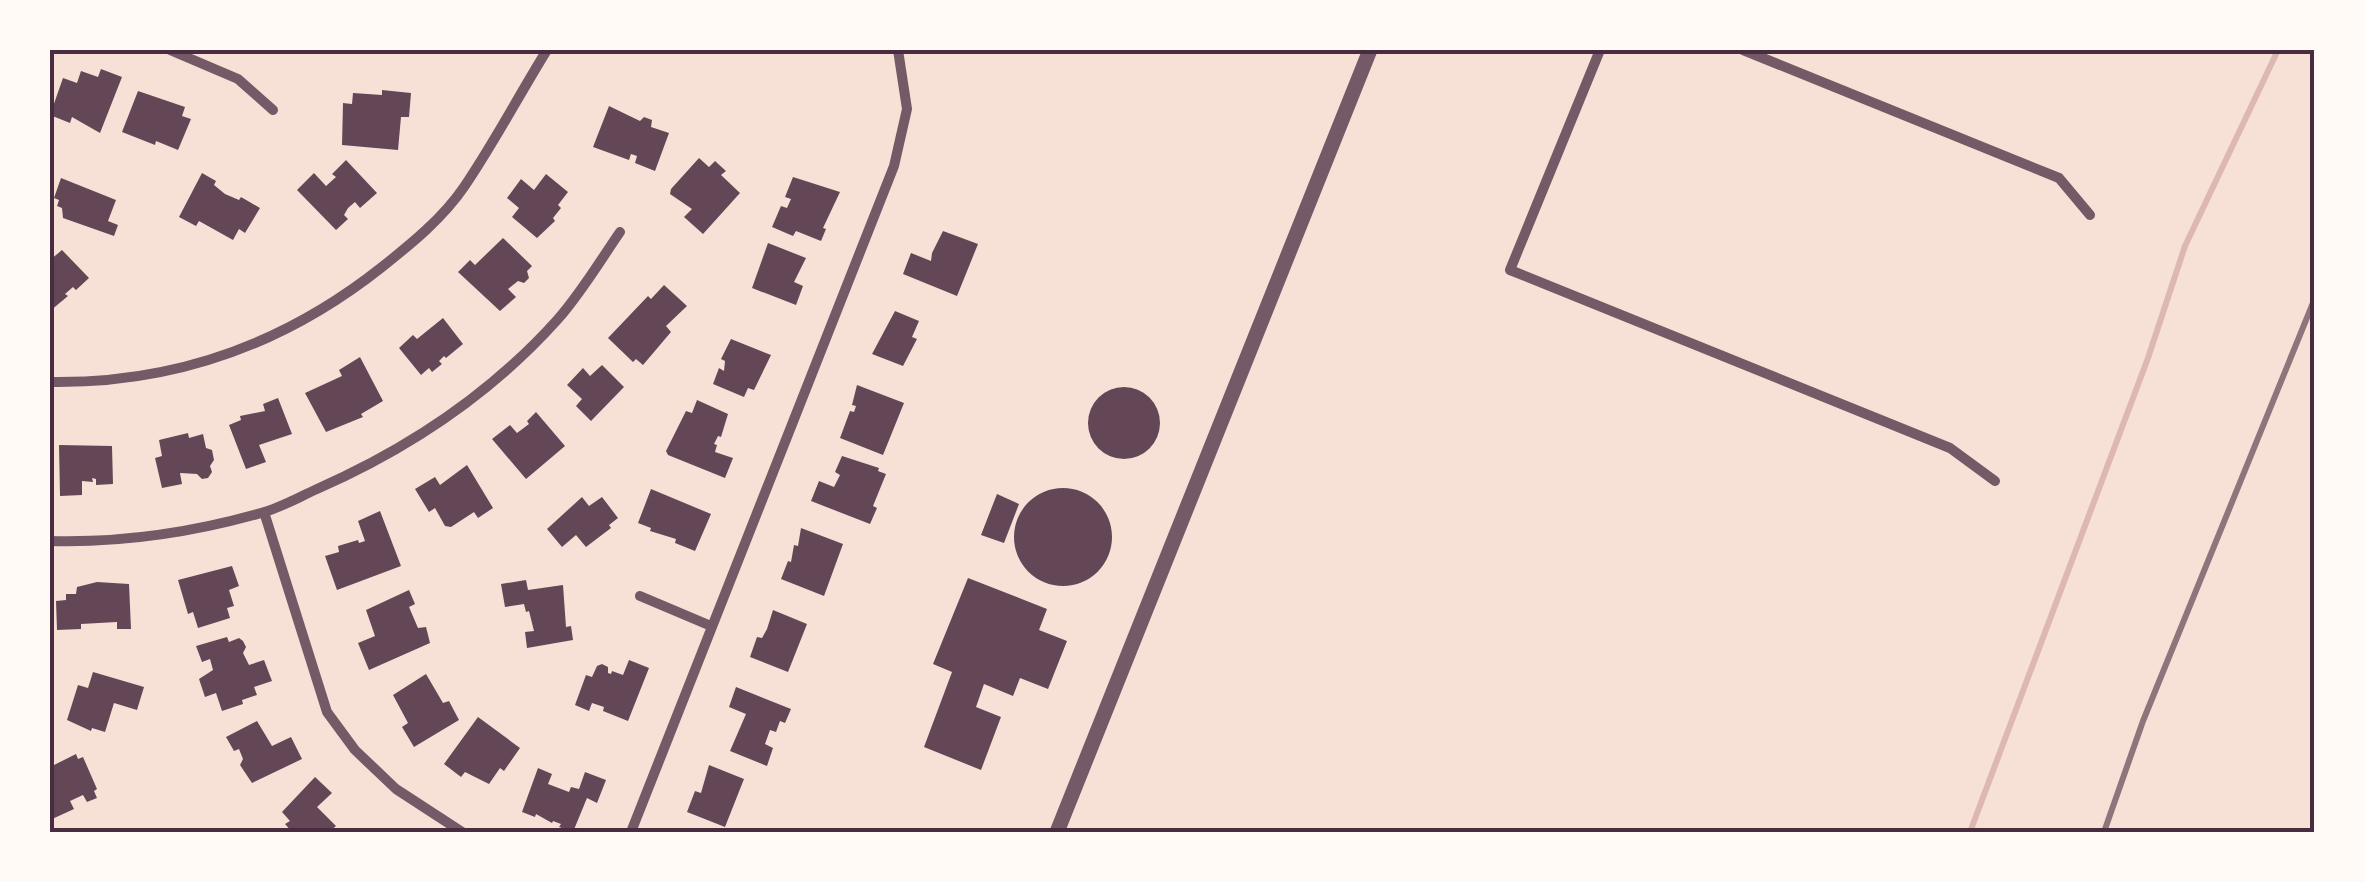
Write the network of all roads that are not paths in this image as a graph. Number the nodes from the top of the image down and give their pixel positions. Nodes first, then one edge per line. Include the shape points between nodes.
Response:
1 (170, 50) edge
2 (548, 50) edge
3 (898, 50) edge
4 (1370, 50) edge
5 (1600, 50) edge
6 (1742, 50) edge
7 (273, 110) dead end
8 (2090, 216) dead end
9 (620, 232) dead end
10 (50, 382) edge
11 (1995, 481) dead end
12 (264, 512) junction
13 (50, 541) edge
14 (640, 596) dead end
15 (711, 626) junction
16 (462, 832) edge
17 (631, 832) edge
18 (1057, 832) edge

1 - 7 street via 238,79
2 - 10 street via 462,190 412,244 314,317 186,366 111,381
3 - 15 street via 907,109 894,166
4 - 18 street
5 - 11 street via 1510,270 1950,448
6 - 8 street via 2059,178
9 - 12 street via 560,317 474,397 398,450
12 - 13 street via 134,537
12 - 16 street via 328,712 396,789
14 - 15 street
15 - 17 street

